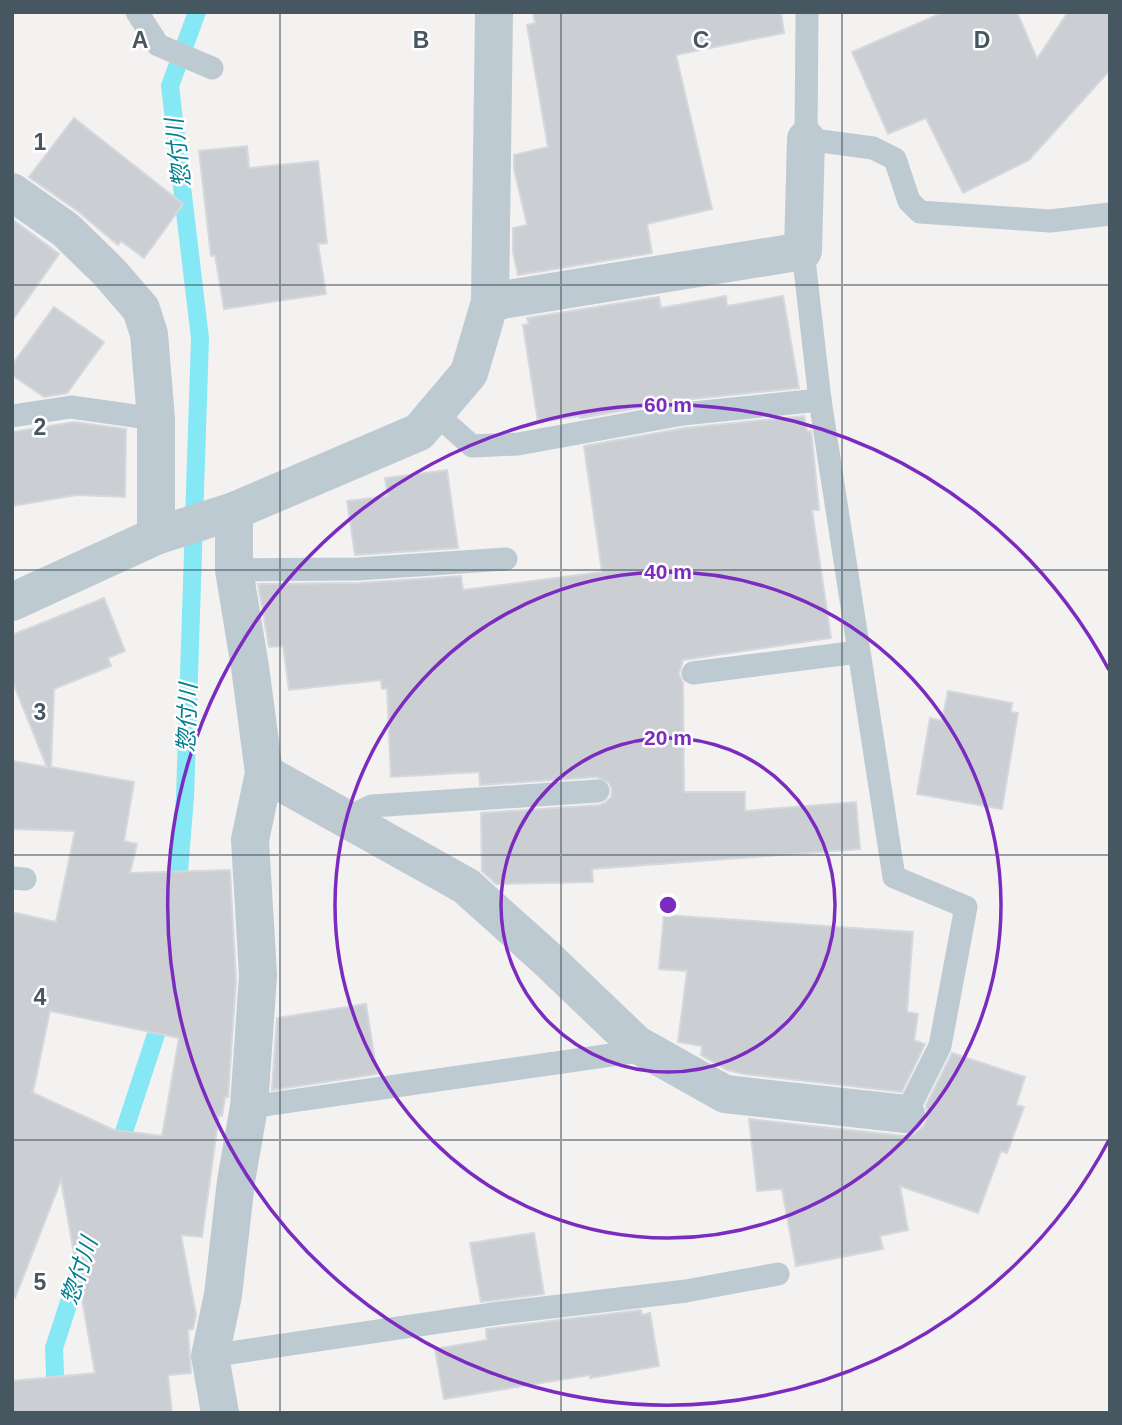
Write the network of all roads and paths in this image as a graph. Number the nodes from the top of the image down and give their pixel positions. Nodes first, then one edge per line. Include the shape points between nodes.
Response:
1 (137, 12) edge
2 (494, 12) edge
3 (807, 12) edge
4 (212, 68) dead end
5 (806, 139) junction
6 (12, 192) edge
7 (1110, 214) edge
8 (803, 251) junction
9 (490, 302) junction
10 (820, 400) junction
11 (435, 413) junction
12 (12, 416) edge
13 (156, 419) junction
14 (229, 513) junction
15 (163, 533) junction
16 (506, 559) dead end
17 (234, 570) junction
18 (12, 602) edge
19 (858, 652) junction
20 (693, 673) dead end
21 (264, 773) junction
22 (598, 791) dead end
23 (344, 818) junction
24 (646, 1050) junction
25 (249, 1107) junction
26 (906, 1114) joint
27 (778, 1274) dead end
28 (210, 1356) junction
29 (220, 1413) edge

1 - 4 lane via 158,45
2 - 9 street
3 - 5 lane
5 - 7 lane via 873,148 895,159 909,201 920,212 1051,221
5 - 8 street
6 - 13 street via 66,230 141,309 149,334
8 - 9 street
8 - 10 lane
9 - 11 street via 469,373
10 - 11 lane via 683,414 518,444 472,446
10 - 19 lane
11 - 14 street via 419,432
12 - 13 lane via 71,407
13 - 15 street
14 - 15 street
14 - 17 street
15 - 18 street
16 - 17 lane via 358,569
17 - 21 street
19 - 20 lane
19 - 26 lane via 894,877 967,907 940,1045
21 - 23 street
21 - 25 street via 250,840 258,975
22 - 23 lane via 372,806
23 - 24 street via 466,886
24 - 25 lane
24 - 26 street via 725,1094
25 - 28 street
27 - 28 lane via 686,1291
28 - 29 street

